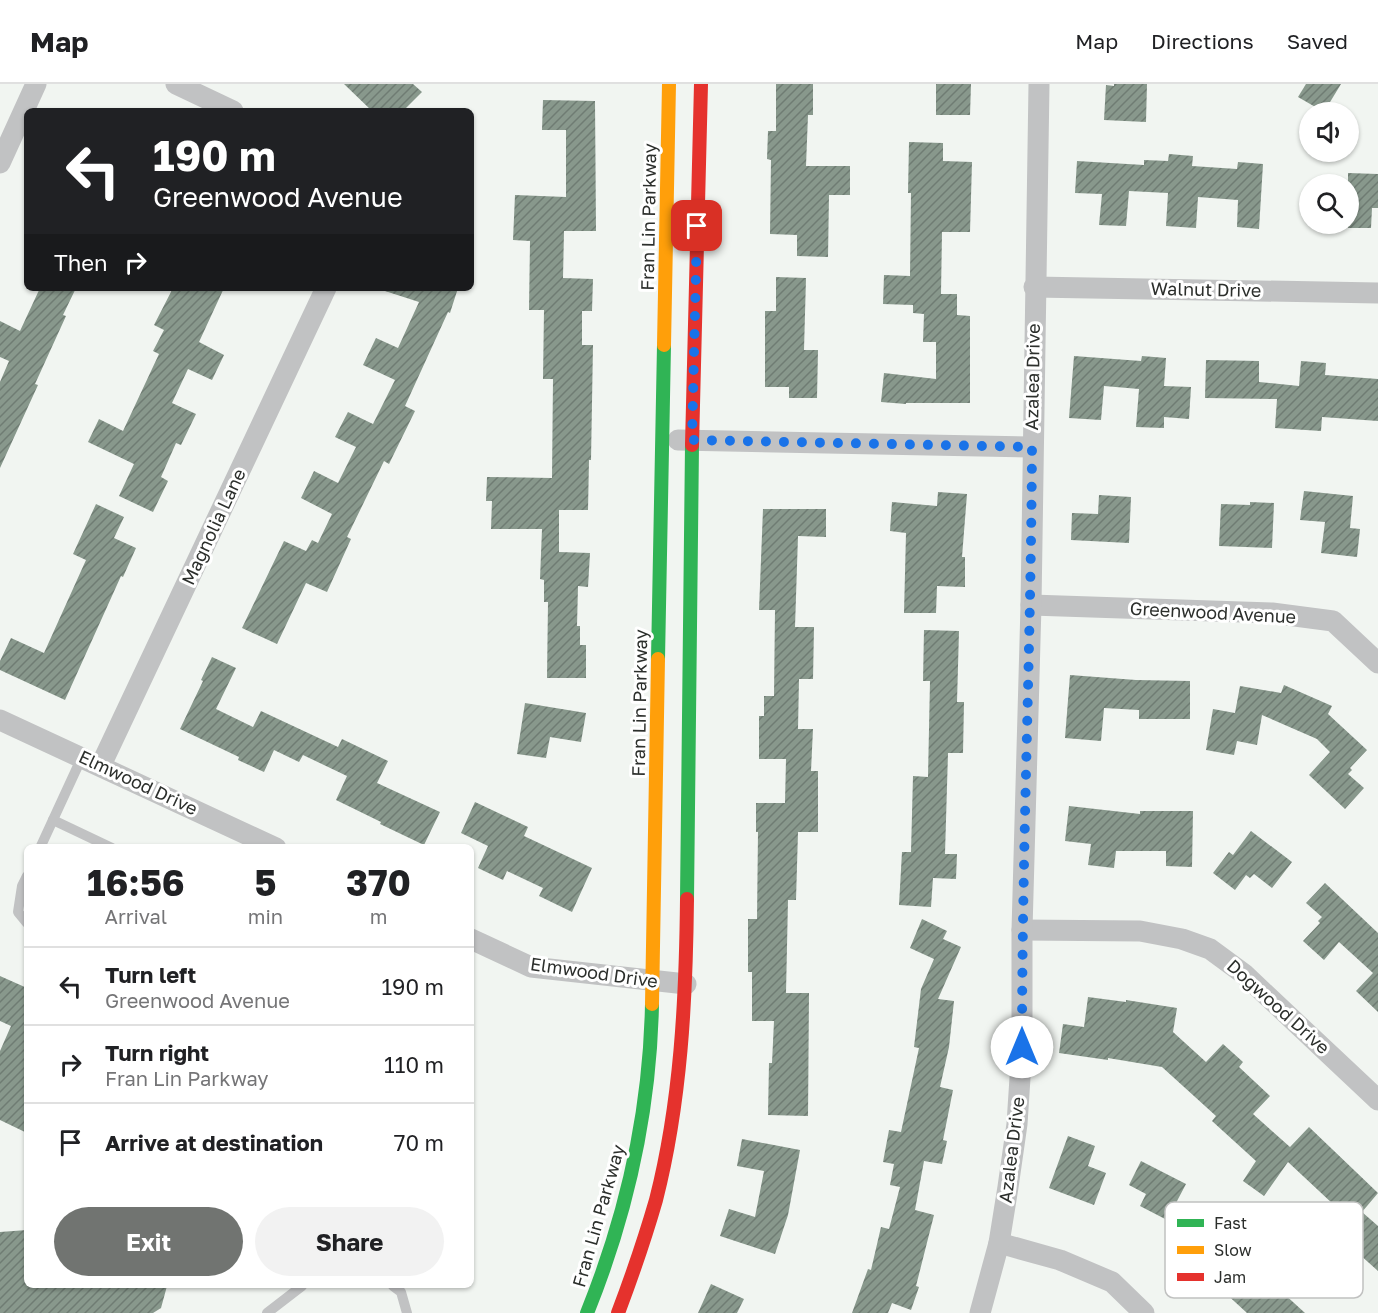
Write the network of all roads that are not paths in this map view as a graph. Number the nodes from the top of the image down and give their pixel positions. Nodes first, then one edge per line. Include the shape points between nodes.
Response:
1 (36, 84) edge
2 (176, 84) edge
3 (669, 84) edge
4 (701, 84) edge
5 (1039, 84) edge
6 (25, 108) edge
7 (226, 108) edge
8 (24, 110) edge
9 (0, 163) edge
10 (1034, 287) junction
11 (325, 291) edge
12 (1378, 293) edge
13 (663, 439) junction
14 (692, 440) junction
15 (1032, 447) junction
16 (1031, 606) junction
17 (1378, 663) edge
18 (0, 720) edge
19 (91, 761) junction
20 (53, 820) junction
21 (42, 844) edge
22 (104, 844) edge
23 (267, 844) edge
24 (24, 887) edge
25 (24, 919) edge
26 (1022, 930) junction
27 (474, 940) edge
28 (652, 981) junction
29 (686, 984) junction
30 (1378, 1100) edge
31 (999, 1243) junction
32 (299, 1288) edge
33 (396, 1288) edge
34 (267, 1313) edge
35 (407, 1313) edge
36 (587, 1313) edge
37 (618, 1313) edge
38 (980, 1313) edge
39 (1144, 1313) edge

1 - 6 street
2 - 7 street
3 - 13 street, Fran Lin Parkway
4 - 14 street
5 - 10 street, Azalea Drive
8 - 9 street
10 - 12 street, Walnut Drive
10 - 15 street, Azalea Drive
11 - 19 street, Magnolia Lane
13 - 14 street
13 - 28 street, Fran Lin Parkway
14 - 15 street
14 - 29 street
15 - 16 street, Azalea Drive
16 - 17 street, Greenwood Avenue via 1272,614 1333,621
16 - 26 street, Azalea Drive
18 - 19 street, Elmwood Drive
19 - 20 lane
19 - 23 street, Elmwood Drive
20 - 21 lane
20 - 22 lane
24 - 25 lane via 18,912
26 - 30 street, Dogwood Drive via 1140,931 1210,949 1244,974
26 - 31 street, Azalea Drive via 1022,1047 1017,1124
27 - 28 street, Elmwood Drive via 531,968
28 - 29 street, Elmwood Drive
28 - 36 street, Fran Lin Parkway via 646,1101 632,1182
29 - 37 street via 668,1144 640,1253
31 - 38 street, Azalea Drive
31 - 39 street via 1060,1260 1112,1282
32 - 34 lane
33 - 35 lane via 401,1292

